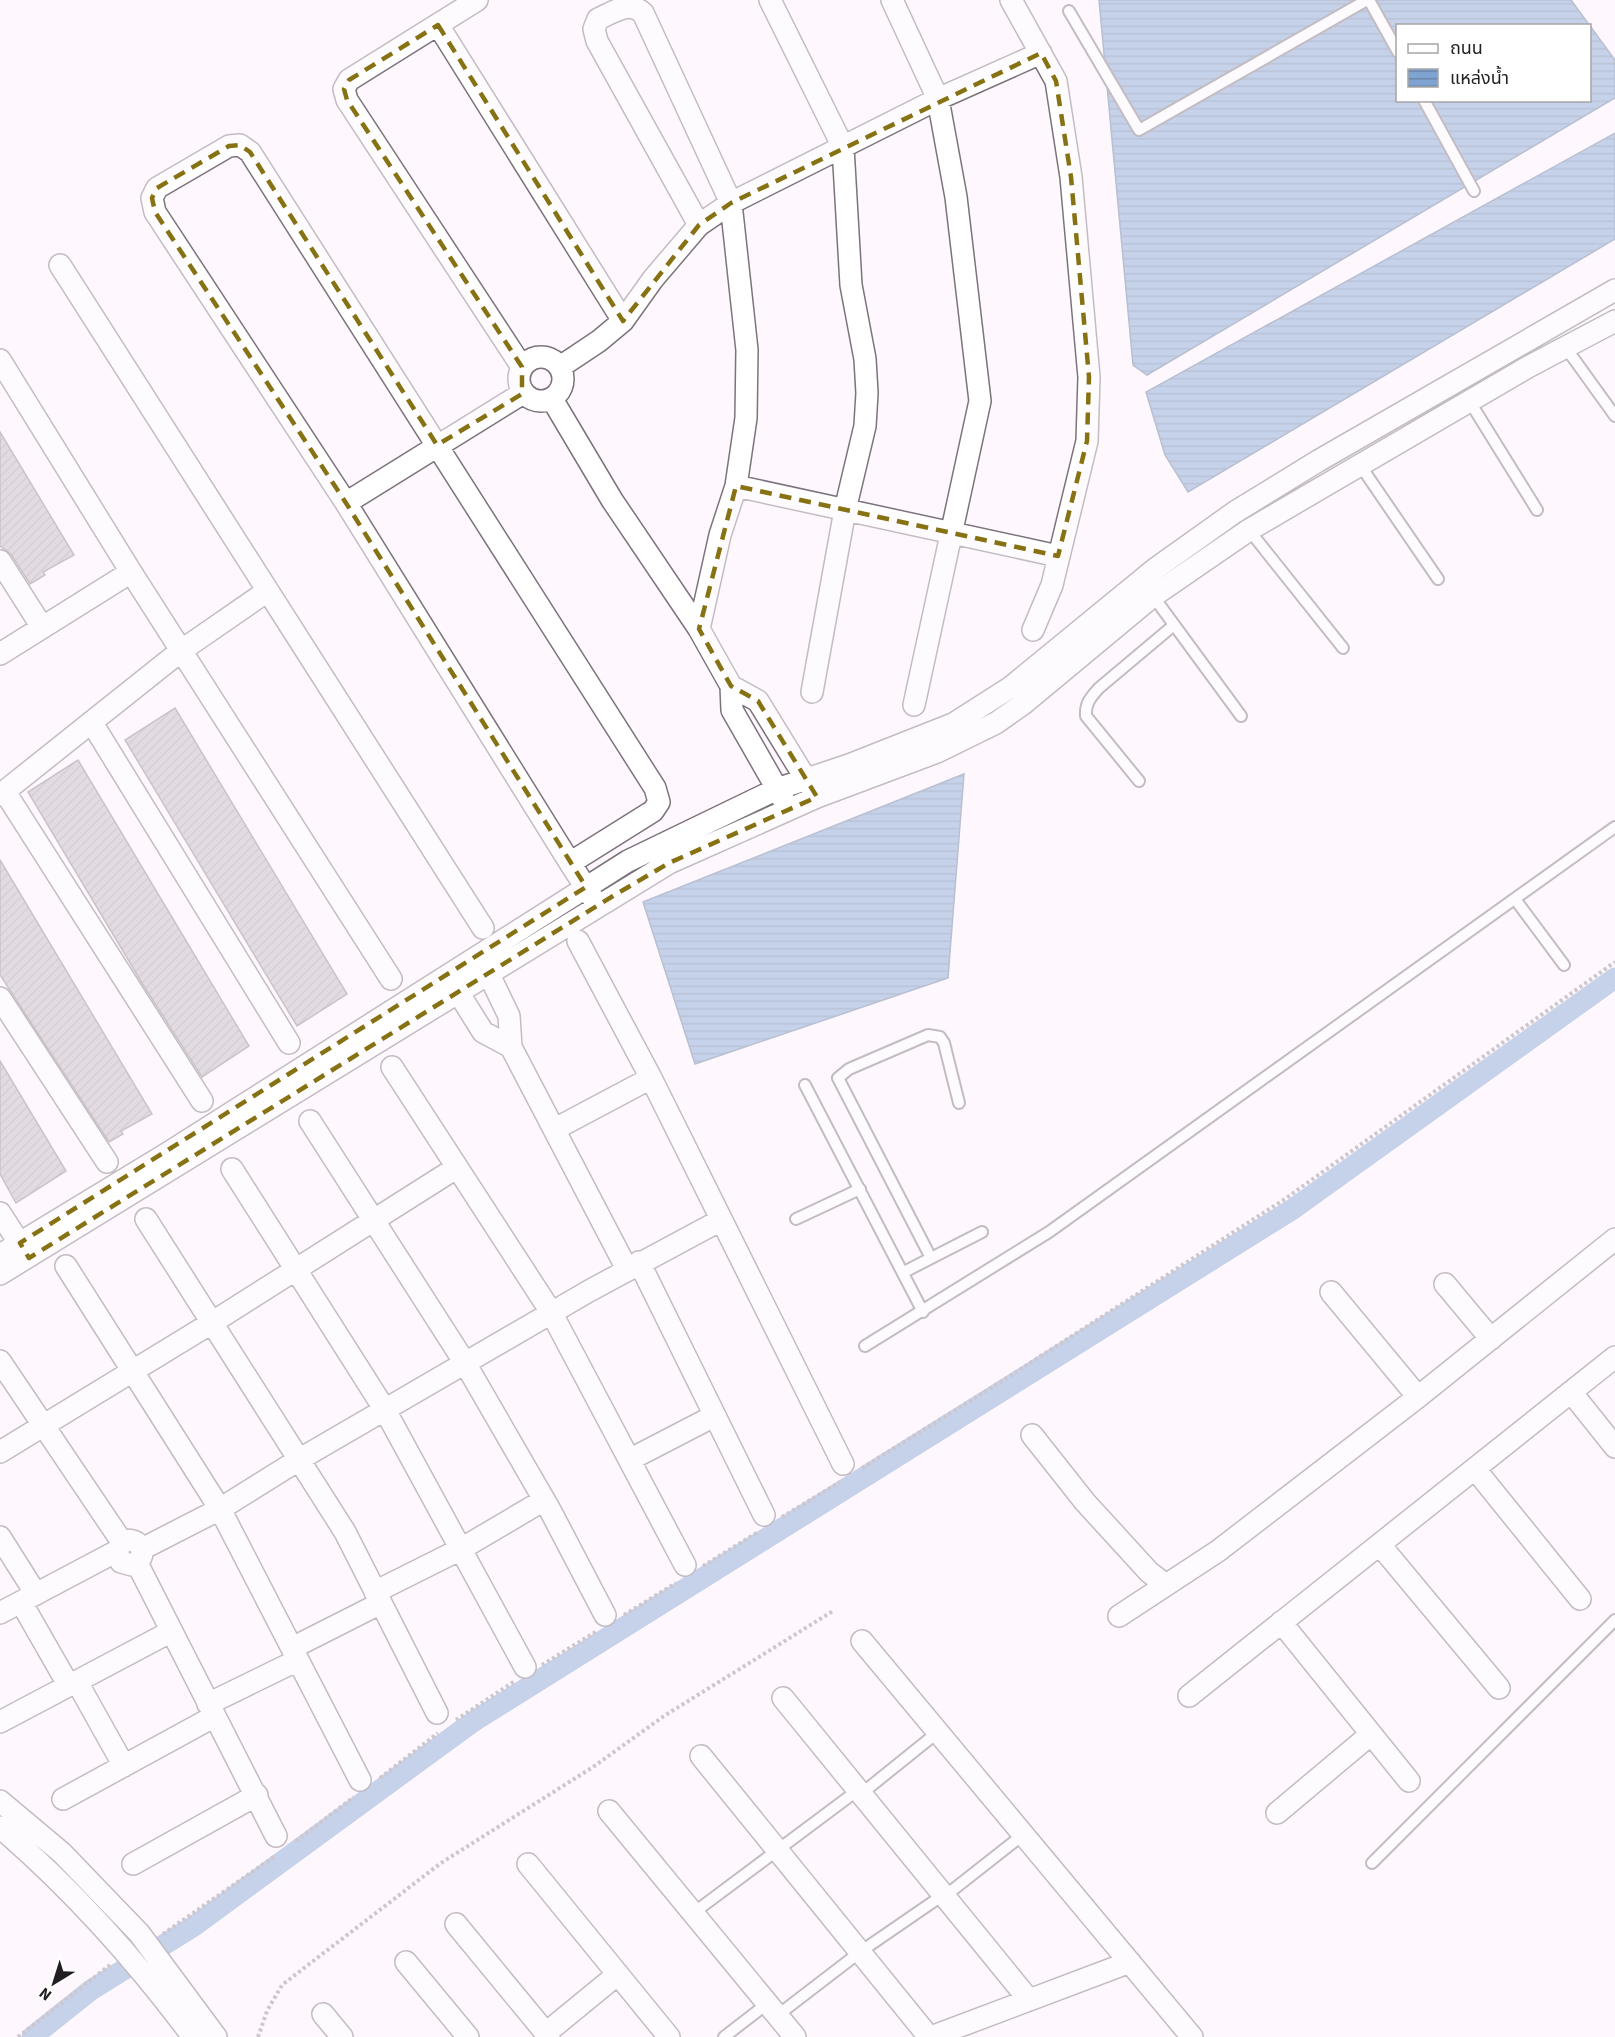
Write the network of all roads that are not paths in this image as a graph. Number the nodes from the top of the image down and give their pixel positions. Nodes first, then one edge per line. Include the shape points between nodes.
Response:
1 (477, 0) edge
2 (770, 0) edge
3 (892, 0) edge
4 (1011, 0) edge
5 (1368, 0) edge
6 (1353, 4) edge
7 (1069, 11) dead end
8 (438, 25) junction
9 (1396, 49) edge
10 (1041, 52) junction
11 (938, 99) junction
12 (1425, 102) edge
13 (843, 147) junction
14 (1474, 191) dead end
15 (731, 203) junction
16 (699, 225) junction
17 (60, 265) dead end
18 (1615, 290) edge
19 (623, 321) junction
20 (1615, 321) edge
21 (1566, 348) junction
22 (0, 360) edge
23 (560, 366) junction
24 (522, 367) junction
25 (524, 393) junction
26 (552, 399) junction
27 (1470, 402) junction
28 (1615, 416) edge
29 (437, 445) junction
30 (1360, 465) junction
31 (736, 486) junction
32 (346, 503) junction
33 (845, 510) junction
34 (1538, 510) dead end
35 (1249, 530) junction
36 (950, 532) junction
37 (1058, 556) junction
38 (0, 561) edge
39 (131, 572) junction
40 (1438, 579) dead end
41 (266, 592) junction
42 (1153, 596) junction
43 (1174, 625) junction
44 (42, 627) junction
45 (699, 629) junction
46 (1033, 630) dead end
47 (1343, 648) dead end
48 (182, 650) junction
49 (0, 654) edge
50 (731, 686) junction
51 (812, 692) dead end
52 (1017, 696) junction
53 (914, 705) dead end
54 (1241, 716) dead end
55 (92, 723) junction
56 (806, 778) junction
57 (1139, 781) dead end
58 (777, 789) junction
59 (2, 794) edge
60 (817, 797) junction
61 (790, 810) junction
62 (1614, 832) edge
63 (570, 863) junction
64 (586, 887) junction
65 (1515, 899) junction
66 (597, 906) junction
67 (483, 928) dead end
68 (578, 941) dead end
69 (484, 963) junction
70 (1564, 965) dead end
71 (391, 979) dead end
72 (453, 984) junction
73 (0, 998) edge
74 (289, 1043) dead end
75 (511, 1047) junction
76 (392, 1066) dead end
77 (651, 1078) junction
78 (804, 1085) dead end
79 (202, 1101) dead end
80 (959, 1103) dead end
81 (310, 1121) dead end
82 (555, 1129) junction
83 (107, 1162) dead end
84 (232, 1168) dead end
85 (456, 1168) junction
86 (860, 1189) junction
87 (0, 1213) edge
88 (146, 1219) dead end
89 (796, 1219) dead end
90 (372, 1220) junction
91 (721, 1220) junction
92 (982, 1232) dead end
93 (1615, 1239) edge
94 (25, 1250) junction
95 (931, 1258) junction
96 (66, 1266) dead end
97 (633, 1266) junction
98 (1, 1267) edge
99 (296, 1269) junction
100 (904, 1272) junction
101 (1445, 1284) dead end
102 (1331, 1292) dead end
103 (551, 1312) junction
104 (923, 1312) junction
105 (213, 1322) junction
106 (1491, 1339) junction
107 (865, 1346) dead end
108 (1615, 1357) edge
109 (0, 1360) edge
110 (465, 1363) junction
111 (132, 1371) junction
112 (1570, 1392) junction
113 (1418, 1397) junction
114 (385, 1410) junction
115 (714, 1416) junction
116 (43, 1425) junction
117 (1032, 1435) dead end
118 (1615, 1447) edge
119 (0, 1452) edge
120 (300, 1459) junction
121 (631, 1459) junction
122 (1474, 1469) junction
123 (849, 1471) road end
124 (544, 1500) junction
125 (220, 1509) junction
126 (769, 1521) road end
127 (0, 1537) edge
128 (1380, 1545) junction
129 (119, 1547) junction
130 (460, 1549) junction
131 (139, 1556) junction
132 (686, 1572) road end
133 (1166, 1585) junction
134 (378, 1597) junction
135 (28, 1598) junction
136 (1580, 1599) dead end
137 (0, 1613) edge
138 (1119, 1616) dead end
139 (609, 1620) road end
140 (1615, 1620) edge
141 (1281, 1622) junction
142 (170, 1632) junction
143 (861, 1641) dead end
144 (295, 1654) junction
145 (529, 1670) road end
146 (73, 1684) junction
147 (1499, 1688) dead end
148 (1189, 1696) dead end
149 (783, 1698) dead end
150 (211, 1710) junction
151 (0, 1722) edge
152 (445, 1722) road end
153 (938, 1732) junction
154 (1370, 1735) junction
155 (701, 1756) dead end
156 (124, 1766) junction
157 (1409, 1781) dead end
158 (366, 1784) road end
159 (859, 1792) junction
160 (257, 1795) junction
161 (63, 1799) dead end
162 (0, 1801) edge
163 (609, 1812) dead end
164 (1277, 1814) dead end
165 (0, 1827) edge
166 (1024, 1834) junction
167 (285, 1842) road end
168 (777, 1849) junction
169 (1372, 1863) dead end
170 (133, 1864) dead end
171 (528, 1864) dead end
172 (944, 1896) junction
173 (692, 1914) junction
174 (456, 1924) dead end
175 (134, 1945) junction
176 (860, 1952) junction
177 (406, 1962) dead end
178 (1130, 1962) junction
179 (618, 1974) junction
180 (172, 1993) junction
181 (1029, 2000) junction
182 (773, 2009) junction
183 (323, 2014) dead end
184 (548, 2035) edge
185 (193, 2037) edge
186 (216, 2037) edge
187 (342, 2037) edge
188 (468, 2037) edge
189 (669, 2037) edge
190 (724, 2037) edge
191 (795, 2037) edge
192 (930, 2037) edge
193 (1192, 2037) edge

1 - 8 street
2 - 13 street
3 - 11 street
4 - 10 street
5 - 6 lane
5 - 9 lane
6 - 7 lane via 1138,130
8 - 19 street
8 - 24 street via 349,80 344,88 347,100
10 - 11 street
10 - 37 street via 1056,81 1071,177 1089,377 1087,441
11 - 13 street
11 - 36 street via 956,197 980,400
12 - 14 lane
13 - 15 street
13 - 33 street via 851,285 865,359 867,393 865,426
15 - 16 street
15 - 16 street via 643,13 637,7 627,6 598,19 594,29 597,41
15 - 31 street via 747,350 746,418
16 - 19 street
17 - 41 street
18 - 52 street via 1235,512 1155,569 1076,636
19 - 23 street
20 - 21 street
21 - 27 street
21 - 28 lane
22 - 39 street
23 - 24 street via 539,357
23 - 26 street via 563,382
24 - 25 street via 519,380
25 - 26 street via 539,402
25 - 29 street
26 - 45 street via 612,500
27 - 30 street
27 - 34 lane
29 - 32 street
29 - 32 street via 250,152 240,145 229,146 157,188 152,198 155,213
29 - 63 street via 655,788 659,802 653,811
30 - 35 street
30 - 40 lane
31 - 33 street
31 - 45 street via 720,535
32 - 63 street
33 - 36 street
33 - 51 street
35 - 42 street
35 - 47 lane
36 - 37 street
36 - 53 street
37 - 46 street via 1052,585
38 - 44 street
39 - 44 street
39 - 48 street
41 - 48 street
41 - 67 street
42 - 43 lane
42 - 52 street via 1074,662
43 - 54 lane
43 - 57 lane via 1099,688 1086,709 1086,716
44 - 49 street
45 - 50 street
48 - 55 street
48 - 71 street
50 - 56 street via 758,701
50 - 58 street via 732,710
52 - 56 street via 849,765
52 - 60 street via 969,738
55 - 59 street
55 - 74 street
56 - 58 street
56 - 60 street
58 - 61 street
58 - 64 street via 657,846
59 - 79 street
60 - 61 street
61 - 66 street via 669,863
62 - 65 lane
63 - 64 street
64 - 66 street
64 - 69 street
65 - 70 lane
65 - 104 lane via 1049,1232
66 - 69 street
68 - 77 street
69 - 72 street
69 - 75 street via 509,1016
72 - 75 street via 483,1032
72 - 94 street
73 - 83 street
75 - 82 street
76 - 85 street
77 - 82 street
77 - 91 street
78 - 86 lane
80 - 95 lane via 944,1043 939,1037 928,1035 849,1069 838,1078
81 - 90 street
82 - 97 street
84 - 99 street
85 - 90 street
85 - 103 street
86 - 89 lane
86 - 100 lane
87 - 94 street
88 - 105 street
90 - 99 street
90 - 110 street
91 - 97 street
91 - 123 street
92 - 95 lane
93 - 106 street
94 - 98 street
95 - 100 lane
96 - 111 street
97 - 103 street
97 - 115 street
99 - 105 street
99 - 114 street
100 - 104 lane
101 - 106 street
102 - 113 street
103 - 110 street
103 - 121 street
104 - 107 lane
105 - 111 street
105 - 120 street
106 - 113 street
108 - 112 street
109 - 116 street
110 - 114 street
110 - 124 street
111 - 116 street
111 - 125 street
112 - 118 street
112 - 122 street
113 - 133 street via 1218,1551
114 - 120 street
114 - 130 street
115 - 121 street
115 - 126 street
116 - 119 street
116 - 129 street
117 - 133 street via 1085,1502 1149,1572
120 - 125 street
120 - 134 street via 345,1532
121 - 132 street
122 - 128 street
122 - 136 street
124 - 130 street
124 - 139 street
125 - 131 street
125 - 144 street
127 - 135 street
128 - 141 street
128 - 147 street
129 - 131 street via 121,1562 126,1564
129 - 135 street
130 - 134 street
130 - 145 street
131 - 142 street
133 - 138 street
134 - 144 street
134 - 152 street
135 - 137 street
135 - 146 street
140 - 169 lane
141 - 148 street
141 - 154 street
142 - 146 street
142 - 150 street
143 - 153 street
144 - 150 street
144 - 158 street
146 - 151 street
146 - 156 street
149 - 159 street
150 - 156 street
150 - 160 street
153 - 159 lane
153 - 166 street
154 - 157 street
154 - 164 street
155 - 168 street
156 - 161 street
159 - 168 lane
159 - 172 street
160 - 167 street
160 - 170 street
162 - 175 street via 62,1853
163 - 173 street
165 - 175 street
166 - 172 lane
166 - 178 street
168 - 173 lane
168 - 176 street
171 - 179 street
172 - 176 lane
172 - 181 street
173 - 182 street
174 - 184 street
175 - 180 street
176 - 182 lane
176 - 192 street
177 - 188 street
178 - 181 street
178 - 193 street
179 - 184 street
179 - 189 street
180 - 185 street
180 - 186 street
181 - 192 street
182 - 190 lane
182 - 191 street
183 - 187 street

